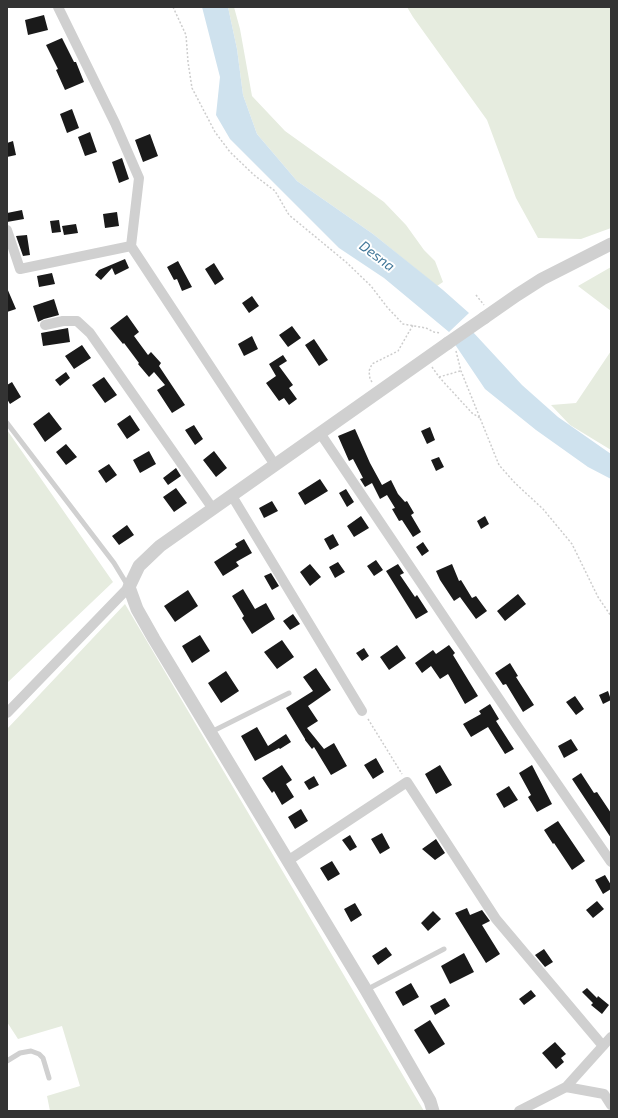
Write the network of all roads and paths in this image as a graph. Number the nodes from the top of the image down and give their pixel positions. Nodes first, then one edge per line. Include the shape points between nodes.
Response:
1 (58, 7) edge
2 (173, 7) edge
3 (7, 230) edge
4 (611, 244) edge
5 (131, 246) junction
6 (45, 325) dead end
7 (413, 326) junction
8 (449, 342) junction
9 (461, 371) junction
10 (379, 392) junction
11 (480, 418) junction
12 (7, 423) edge
13 (320, 433) junction
14 (275, 465) junction
15 (232, 496) junction
16 (213, 509) junction
17 (129, 587) junction
18 (611, 616) edge
19 (289, 693) dead end
20 (362, 711) joint
21 (7, 713) edge
22 (211, 733) junction
23 (407, 782) junction
24 (289, 860) junction
25 (611, 862) edge
26 (444, 949) dead end
27 (366, 990) junction
28 (611, 1038) edge
29 (603, 1046) junction
30 (7, 1061) edge
31 (49, 1078) dead end
32 (566, 1087) junction
33 (611, 1105) edge
34 (433, 1111) edge
35 (519, 1111) edge

1 - 5 street via 116,123 139,178
2 - 7 path via 186,35 192,88 215,132 230,152 275,191 289,215 371,286 403,324
3 - 5 street via 20,269
4 - 8 street, bridge via 542,279
5 - 14 street
6 - 16 street via 77,321 90,333
7 - 8 path
7 - 10 path via 398,351 372,364 369,371 370,379
8 - 9 path
8 - 10 street
9 - 11 path
9 - 11 path via 439,377 472,413
10 - 13 street
11 - 18 path via 499,465 514,483 543,509 572,544 598,597
12 - 17 lane via 114,563
13 - 14 street
13 - 25 street
14 - 15 street
15 - 16 street
15 - 20 street
16 - 17 street via 160,546 139,566
17 - 21 street
17 - 22 street via 137,610
19 - 22 lane
20 - 23 path
22 - 24 street
23 - 24 street
23 - 29 street via 496,919
24 - 27 street
26 - 27 lane
27 - 34 street via 430,1101
28 - 29 street
29 - 32 street
30 - 31 lane via 20,1053 31,1051 39,1054 43,1058
32 - 33 street via 604,1094
32 - 35 street

